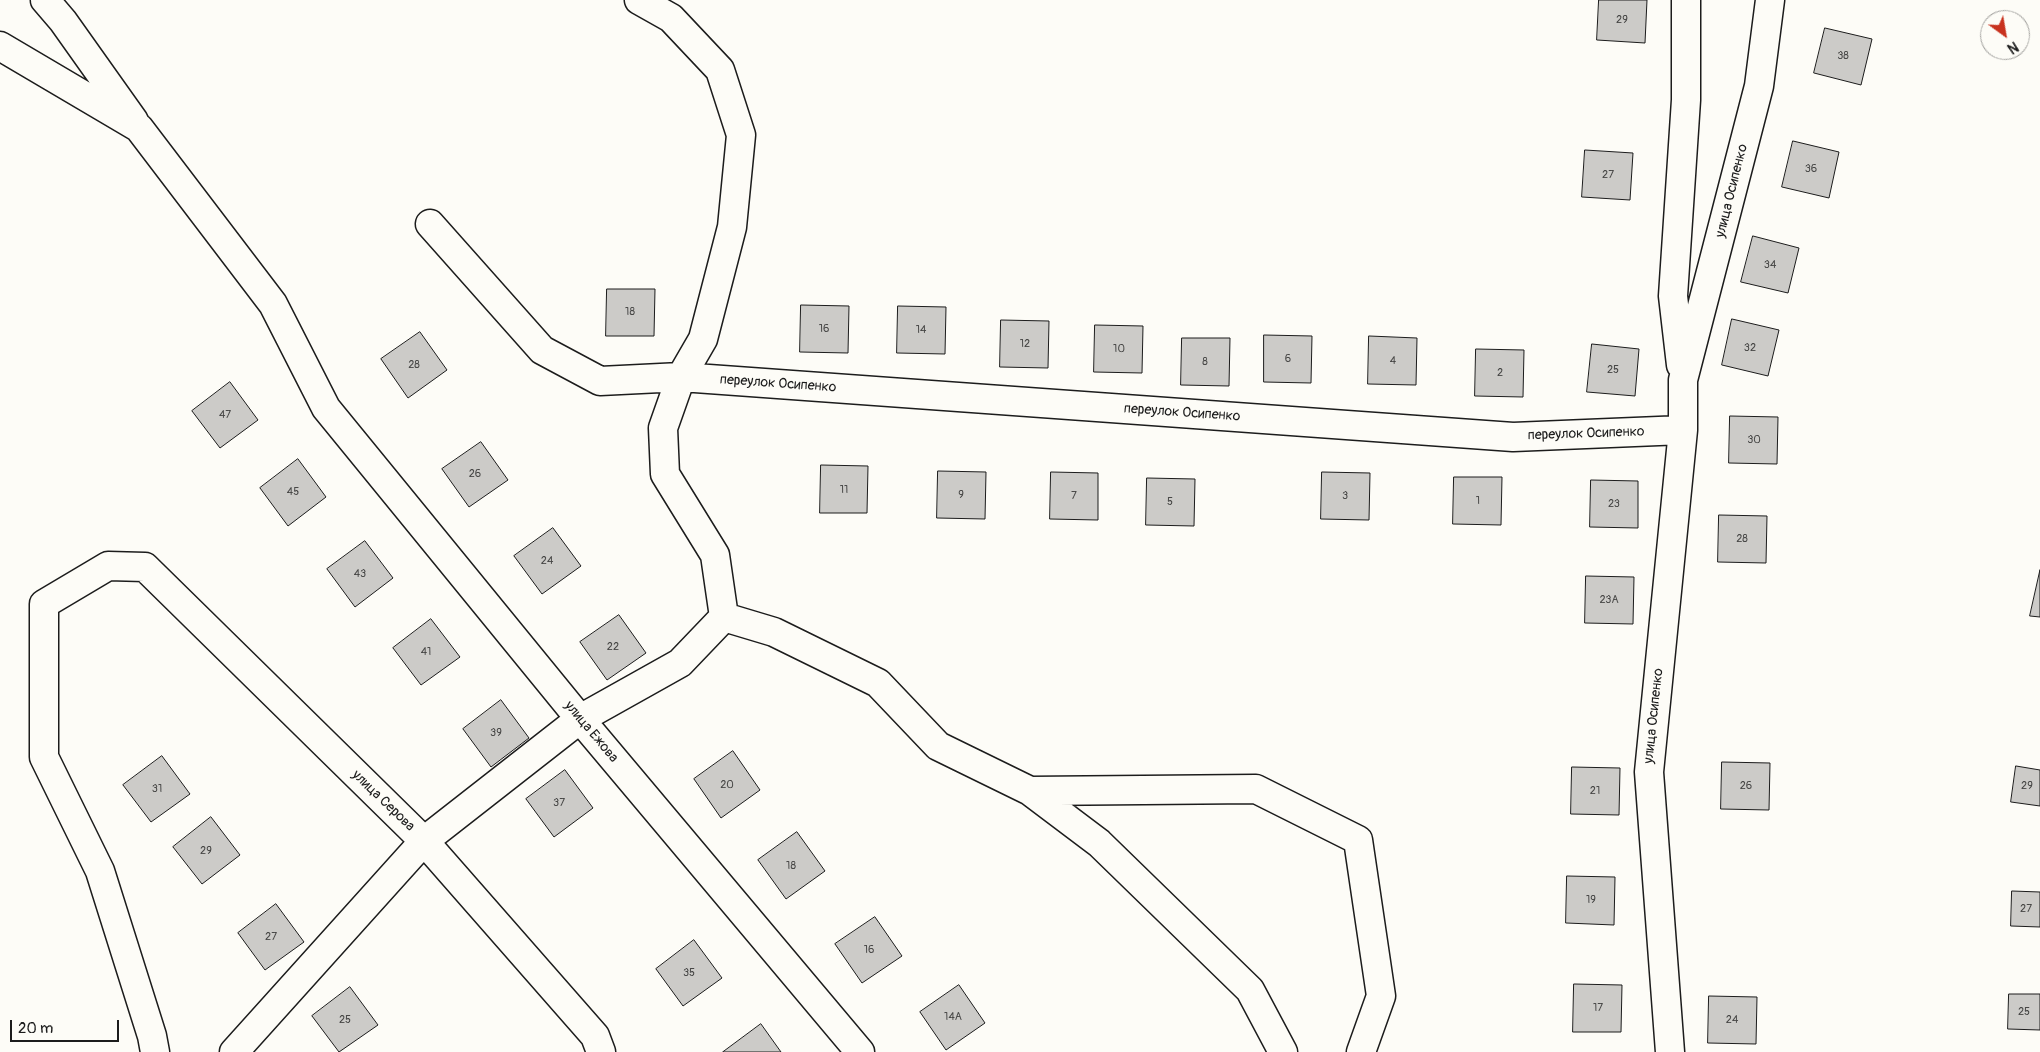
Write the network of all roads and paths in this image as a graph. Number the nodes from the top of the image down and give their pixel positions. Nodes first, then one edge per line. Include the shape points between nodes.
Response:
1 (44, 0) edge
2 (639, 0) edge
3 (1686, 0) edge
4 (1770, 0) edge
5 (0, 46) edge
6 (139, 128) junction
7 (430, 224) dead end
8 (681, 377) junction
9 (1683, 380) junction
10 (1683, 430) junction
11 (724, 618) junction
12 (580, 719) junction
13 (1030, 791) junction
14 (424, 840) junction
15 (155, 1052) edge
16 (234, 1052) edge
17 (601, 1052) edge
18 (860, 1052) edge
19 (1282, 1052) edge
20 (1361, 1052) edge
21 (1670, 1052) edge

1 - 6 street, улица Ежова via 63,21
2 - 8 street via 671,18 720,70 741,135 732,227 703,339
3 - 9 street, улица Осипенко via 1686,100 1673,296
4 - 9 street, улица Осипенко via 1759,86
5 - 6 street
6 - 12 street, улица Ежова via 273,304 326,408
7 - 8 street, переулок Осипенко via 542,350 600,381
8 - 10 street, переулок Осипенко via 1512,438
8 - 11 street via 663,428 665,474 715,555
9 - 10 street, улица Осипенко
10 - 21 street, улица Осипенко via 1648,772
11 - 12 street via 680,663
11 - 13 street via 774,632 878,683 938,746
12 - 14 street
12 - 18 street, улица Ежова
13 - 19 street via 1099,843 1250,990
13 - 20 street via 1256,789 1358,840 1381,996
14 - 15 street, улица Серова via 145,567 108,566 44,604 44,757 100,871
14 - 16 street
14 - 17 street, улица Серова via 595,1036

